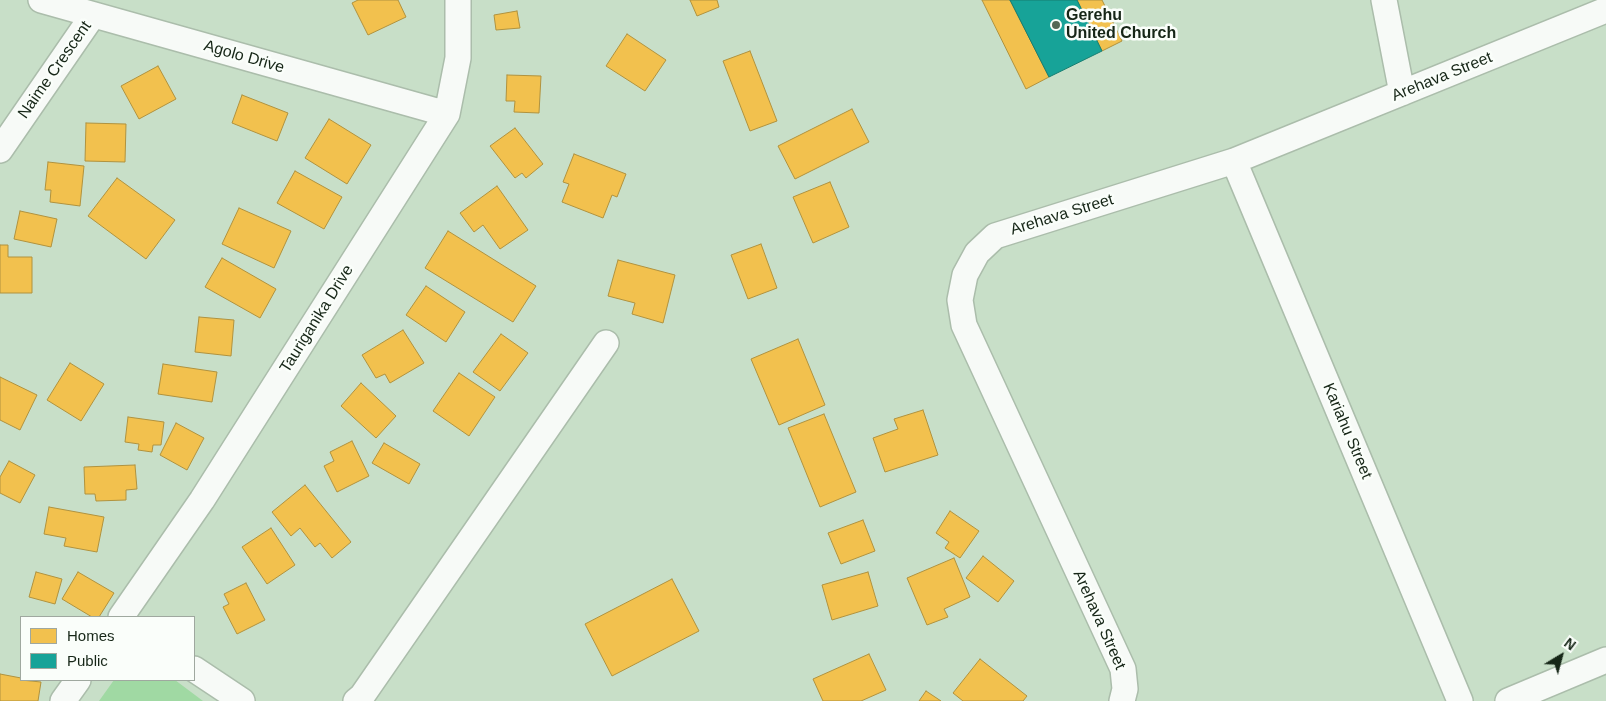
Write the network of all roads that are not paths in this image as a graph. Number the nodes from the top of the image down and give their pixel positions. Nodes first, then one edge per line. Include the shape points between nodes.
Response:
1 (40, 0) edge
2 (458, 0) edge
3 (1384, 0) edge
4 (1606, 10) edge
5 (93, 15) junction
6 (1402, 93) junction
7 (448, 114) junction
8 (0, 150) edge
9 (1234, 161) junction
10 (606, 343) dead end
11 (122, 616) edge
12 (1606, 660) edge
13 (195, 670) edge
14 (77, 681) edge
15 (63, 701) edge
16 (242, 701) edge
17 (356, 701) edge
18 (1122, 701) edge
19 (1460, 701) edge
20 (1508, 701) edge

1 - 5 street, Agolo Drive
2 - 7 street, Tauriganika Drive via 458,58
3 - 6 street
4 - 6 street, Arehava Street
5 - 7 street, Agolo Drive
5 - 8 street, Naime Crescent
6 - 9 street, Arehava Street
7 - 11 street, Tauriganika Drive via 202,500
9 - 18 street, Arehava Street via 996,236 977,253 965,275 960,300 964,325 1123,669
9 - 19 street, Kariahu Street
10 - 17 street
12 - 20 street
13 - 16 street
14 - 15 street

